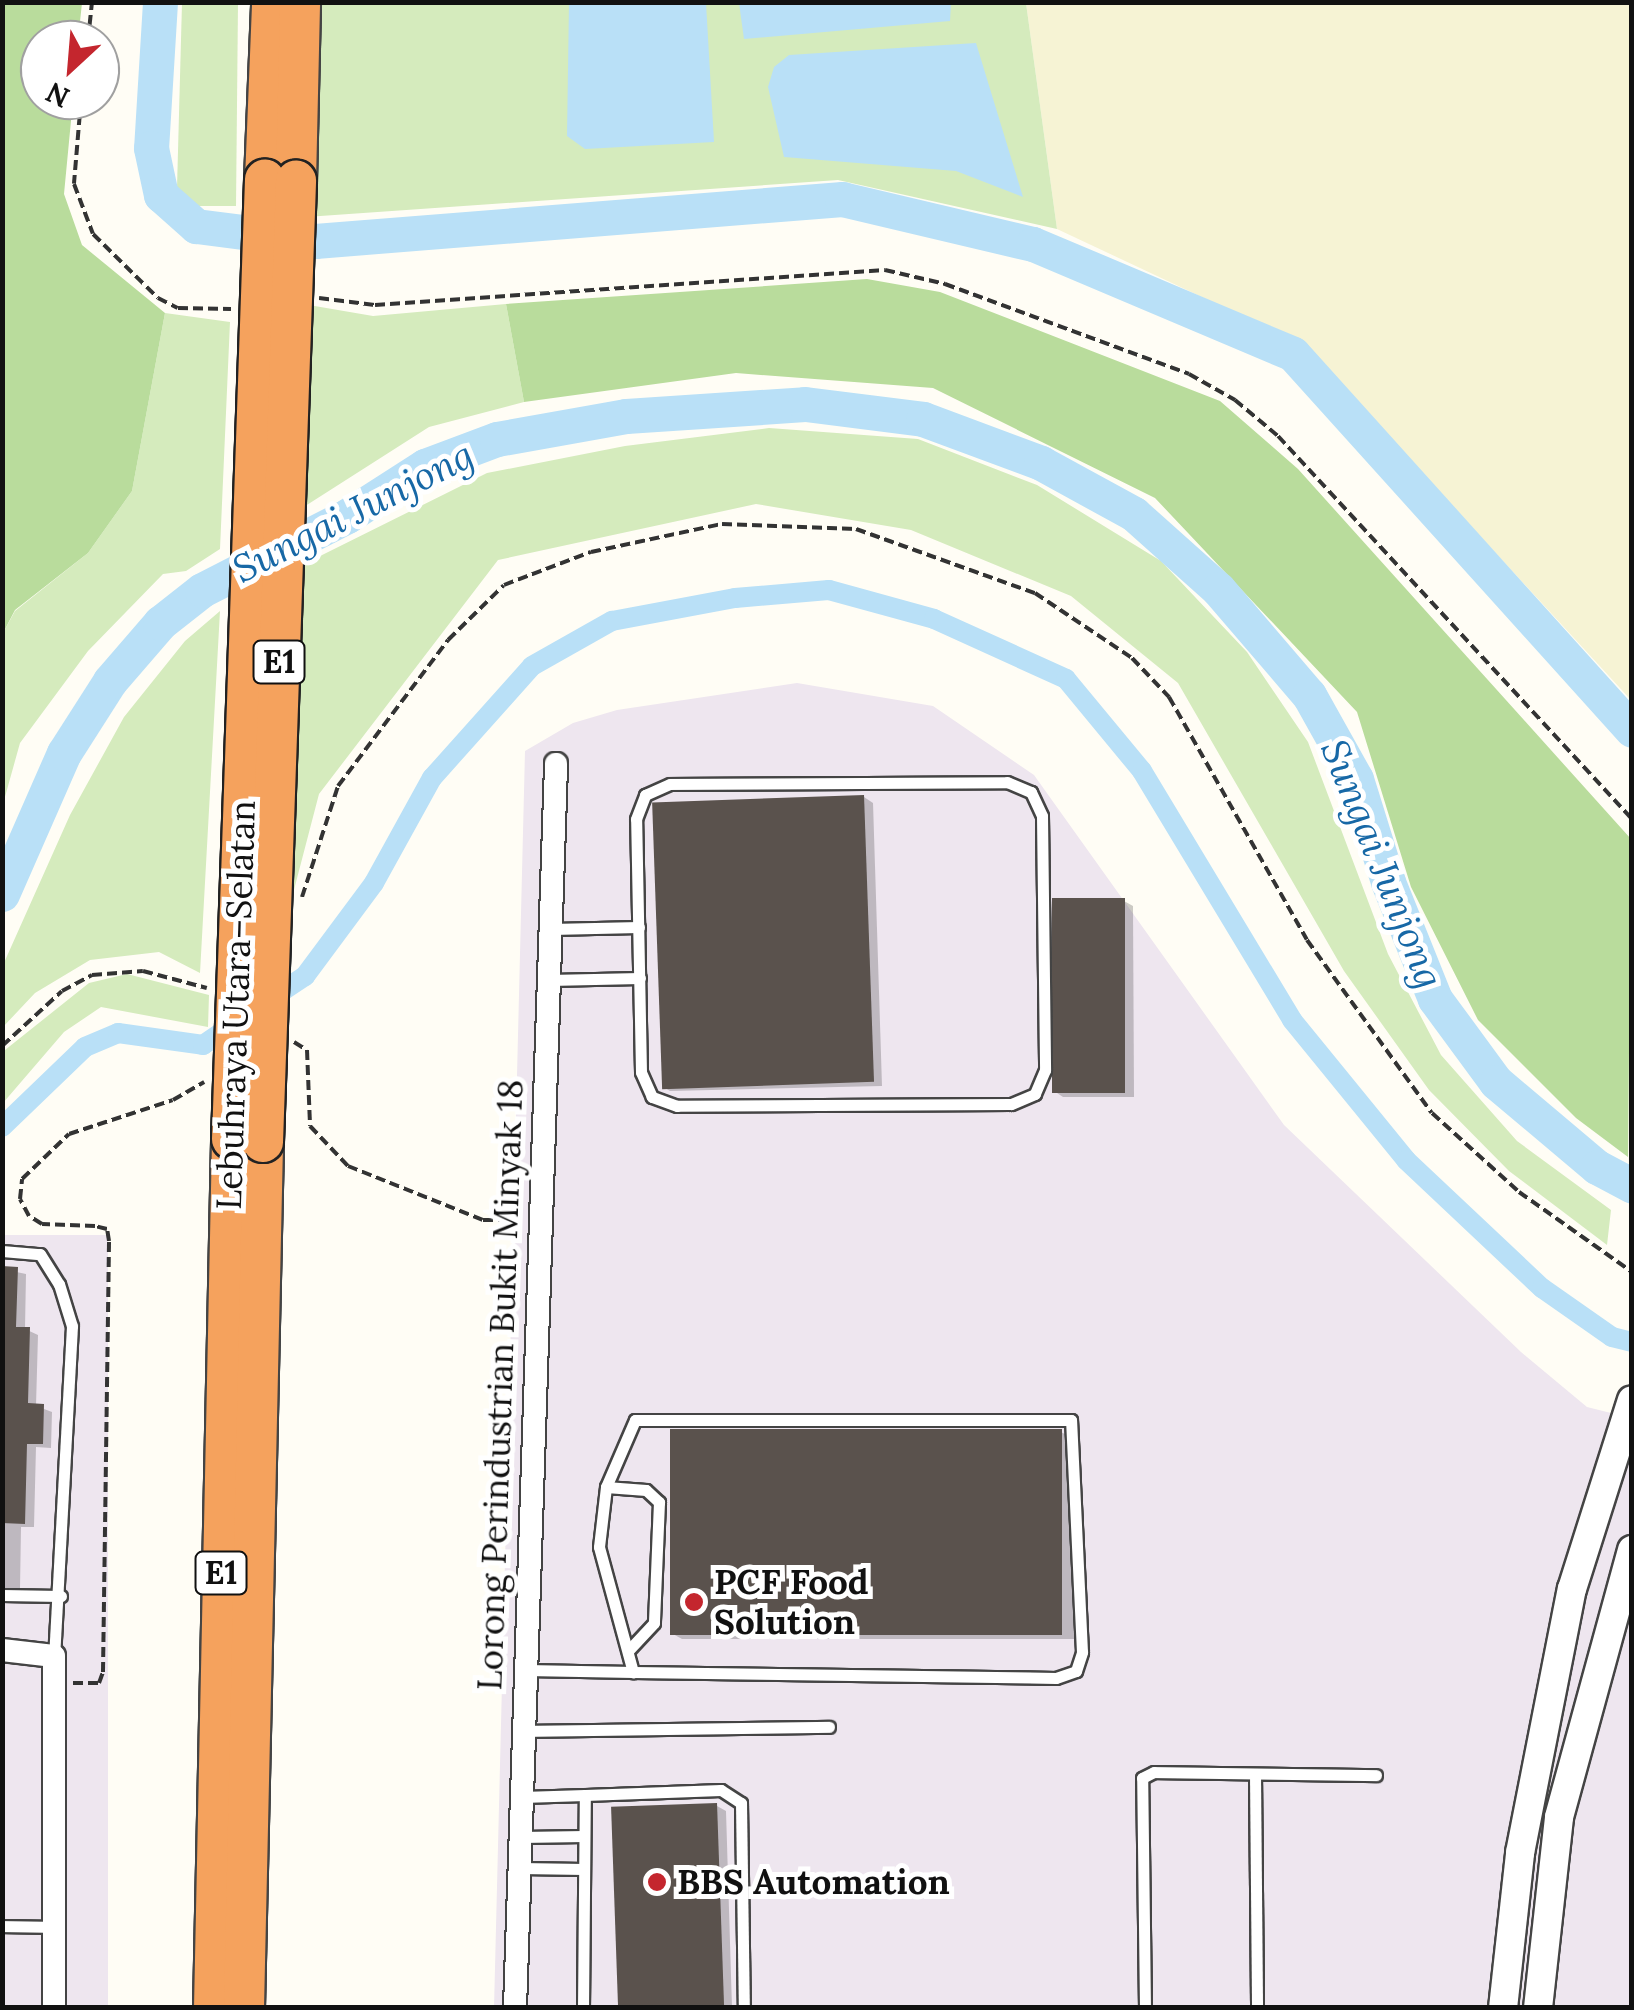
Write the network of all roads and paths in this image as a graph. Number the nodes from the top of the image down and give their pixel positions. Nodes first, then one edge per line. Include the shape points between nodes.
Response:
1 (272, 2) edge
2 (300, 2) edge
3 (79, 120) edge
4 (281, 180) junction
5 (304, 296) dead end
6 (246, 306) dead end
7 (556, 764) dead end
8 (1632, 819) edge
9 (298, 914) dead end
10 (639, 928) junction
11 (551, 929) junction
12 (640, 978) junction
13 (549, 980) junction
14 (210, 988) dead end
15 (283, 1036) dead end
16 (2, 1046) edge
17 (205, 1081) dead end
18 (248, 1140) junction
19 (541, 1221) junction
20 (2, 1251) edge
21 (1632, 1272) edge
22 (1632, 1400) edge
23 (606, 1487) junction
24 (1632, 1550) edge
25 (2, 1595) edge
26 (61, 1596) junction
27 (2, 1650) edge
28 (628, 1651) junction
29 (54, 1656) junction
30 (526, 1670) junction
31 (633, 1672) junction
32 (54, 1684) junction
33 (829, 1727) dead end
34 (524, 1732) junction
35 (1255, 1774) junction
36 (1376, 1776) dead end
37 (584, 1794) junction
38 (522, 1797) junction
39 (520, 1836) junction
40 (584, 1836) junction
41 (520, 1868) junction
42 (584, 1869) junction
43 (2, 1926) edge
44 (54, 1927) junction
45 (54, 2008) edge
46 (214, 2008) edge
47 (244, 2008) edge
48 (514, 2008) edge
49 (583, 2008) edge
50 (744, 2008) edge
51 (1146, 2008) edge
52 (1257, 2008) edge
53 (1504, 2008) edge
54 (1538, 2008) edge

1 - 4 highway, Lebuhraya Utara–Selatan / E1
2 - 4 highway, Lebuhraya Utara–Selatan / E1
3 - 6 path via 74,184 93,234 136,280 178,308
4 - 18 highway, Lebuhraya Utara–Selatan / E1, bridge
5 - 8 path via 375,305 886,270 945,284 1174,368 1235,400 1278,436
7 - 11 street, Lorong Perindustrian Bukit Minyak 18
9 - 21 path via 338,786 448,640 504,585 591,552 722,524 856,529 1035,594 1132,658 1169,696 1307,940 1432,1113 1519,1192
10 - 11 lane
10 - 12 lane
10 - 12 lane via 636,819 638,806 656,787 1007,782 1039,803 1045,1070 1024,1102 664,1104 644,1086 641,1072
11 - 13 street, Lorong Perindustrian Bukit Minyak 18
12 - 13 lane
13 - 19 street, Lorong Perindustrian Bukit Minyak 18
14 - 16 path via 144,972 92,975 62,991
15 - 19 path via 307,1050 310,1126 348,1166 482,1220
17 - 32 path via 174,1100 69,1134 22,1179 20,1200 29,1216 42,1224 107,1229 110,1241 102,1672 99,1683
18 - 46 highway, Lebuhraya Utara–Selatan / E1
18 - 47 highway, Lebuhraya Utara–Selatan / E1
19 - 30 street, Lorong Perindustrian Bukit Minyak 18
20 - 26 lane via 40,1254 59,1284 72,1326
22 - 53 street via 1572,1589 1520,1854
23 - 28 lane via 598,1547
23 - 28 lane via 646,1490 660,1502 654,1623
23 - 31 lane via 634,1420 1055,1417 1071,1420 1076,1433 1082,1652 1076,1672 1056,1678
24 - 54 street via 1559,1817
25 - 26 lane
26 - 29 lane
27 - 29 street
28 - 31 lane
29 - 32 street
30 - 31 lane
30 - 34 street, Lorong Perindustrian Bukit Minyak 18
32 - 44 street
33 - 34 lane
34 - 38 street, Lorong Perindustrian Bukit Minyak 18
35 - 36 lane
35 - 51 lane via 1154,1772 1142,1778
35 - 52 lane
37 - 38 lane
37 - 40 lane
37 - 50 lane via 733,1793 741,1804
38 - 39 street, Lorong Perindustrian Bukit Minyak 18
39 - 40 lane
39 - 41 street, Lorong Perindustrian Bukit Minyak 18
40 - 42 lane
41 - 42 lane
41 - 48 street, Lorong Perindustrian Bukit Minyak 18
42 - 49 lane
43 - 44 lane
44 - 45 street

